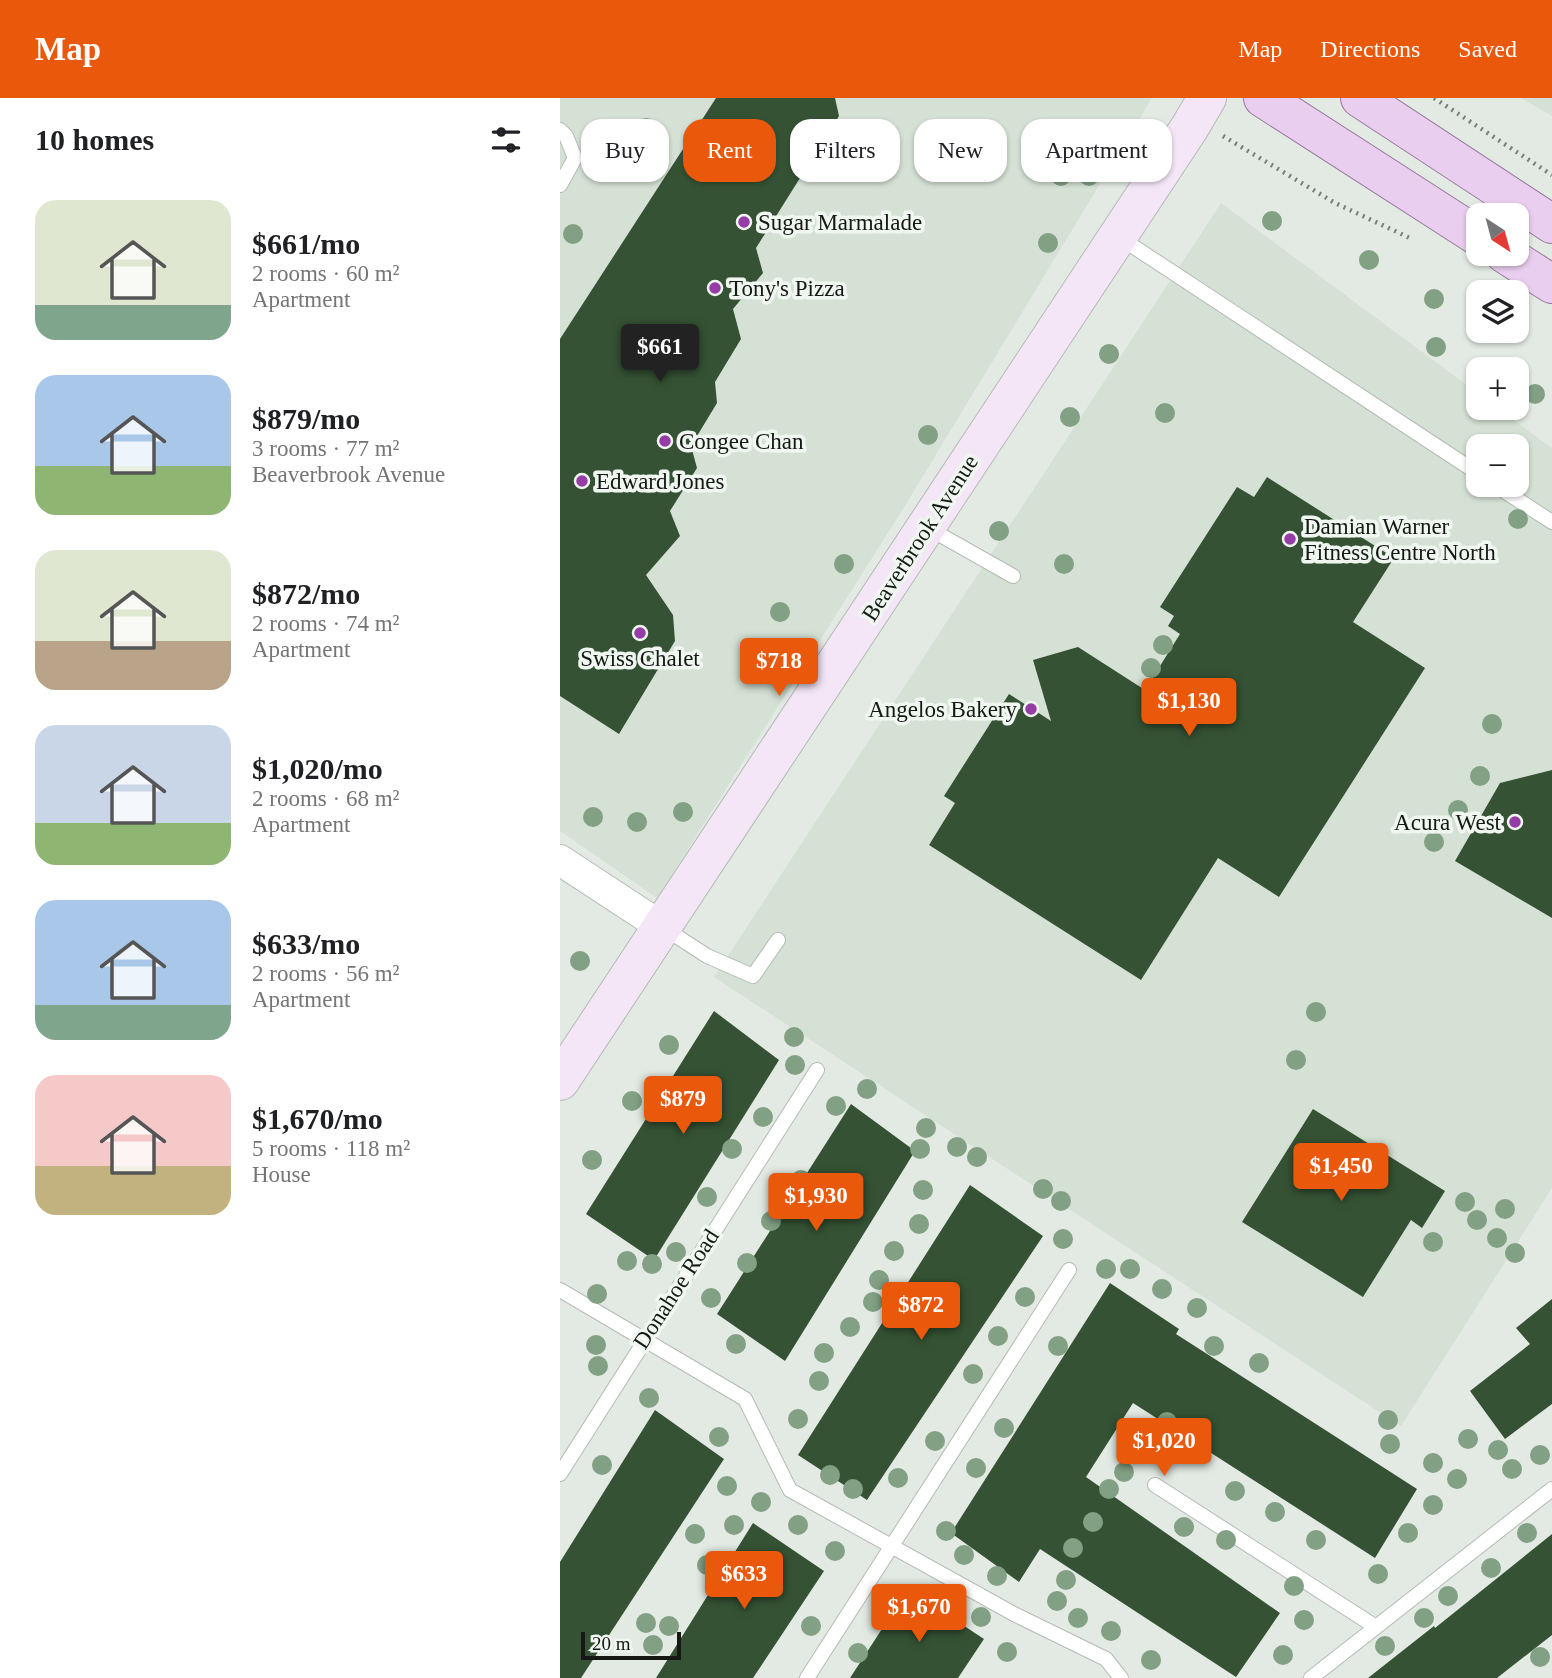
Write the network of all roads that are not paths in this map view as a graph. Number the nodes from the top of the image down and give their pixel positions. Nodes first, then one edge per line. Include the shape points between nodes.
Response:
1 (1263, 98) edge
2 (1360, 98) edge
3 (1201, 109) edge
4 (560, 130) edge
5 (560, 185) edge
6 (1552, 224) edge
7 (1466, 229) edge
8 (1117, 236) junction
9 (1524, 266) edge
10 (1552, 284) edge
11 (1466, 465) edge
12 (1513, 497) edge
13 (1552, 522) edge
14 (927, 527) junction
15 (1013, 576) dead end
16 (565, 867) edge
17 (662, 927) junction
18 (778, 940) dead end
19 (817, 1070) dead end
20 (560, 1082) edge
21 (1069, 1270) dead end
22 (560, 1290) edge
23 (644, 1339) junction
24 (560, 1474) edge
25 (1155, 1485) dead end
26 (1552, 1489) edge
27 (892, 1546) junction
28 (1376, 1627) junction
29 (807, 1678) edge
30 (1121, 1678) edge
31 (1311, 1678) edge

1 - 7 main road
2 - 6 main road
3 - 8 street, Beaverbrook Avenue
4 - 5 lane via 575,158
8 - 11 lane
8 - 14 street, Beaverbrook Avenue
9 - 10 main road
12 - 13 lane
14 - 15 lane
14 - 17 street, Beaverbrook Avenue
16 - 17 street
17 - 18 lane via 707,956 753,976
17 - 20 street, Beaverbrook Avenue
19 - 23 lane, Donahoe Road
21 - 27 lane
22 - 23 lane
23 - 24 lane, Donahoe Road
23 - 27 lane via 745,1399 790,1490
25 - 28 lane
26 - 28 lane
27 - 29 lane
27 - 30 lane via 1105,1659
28 - 31 lane

